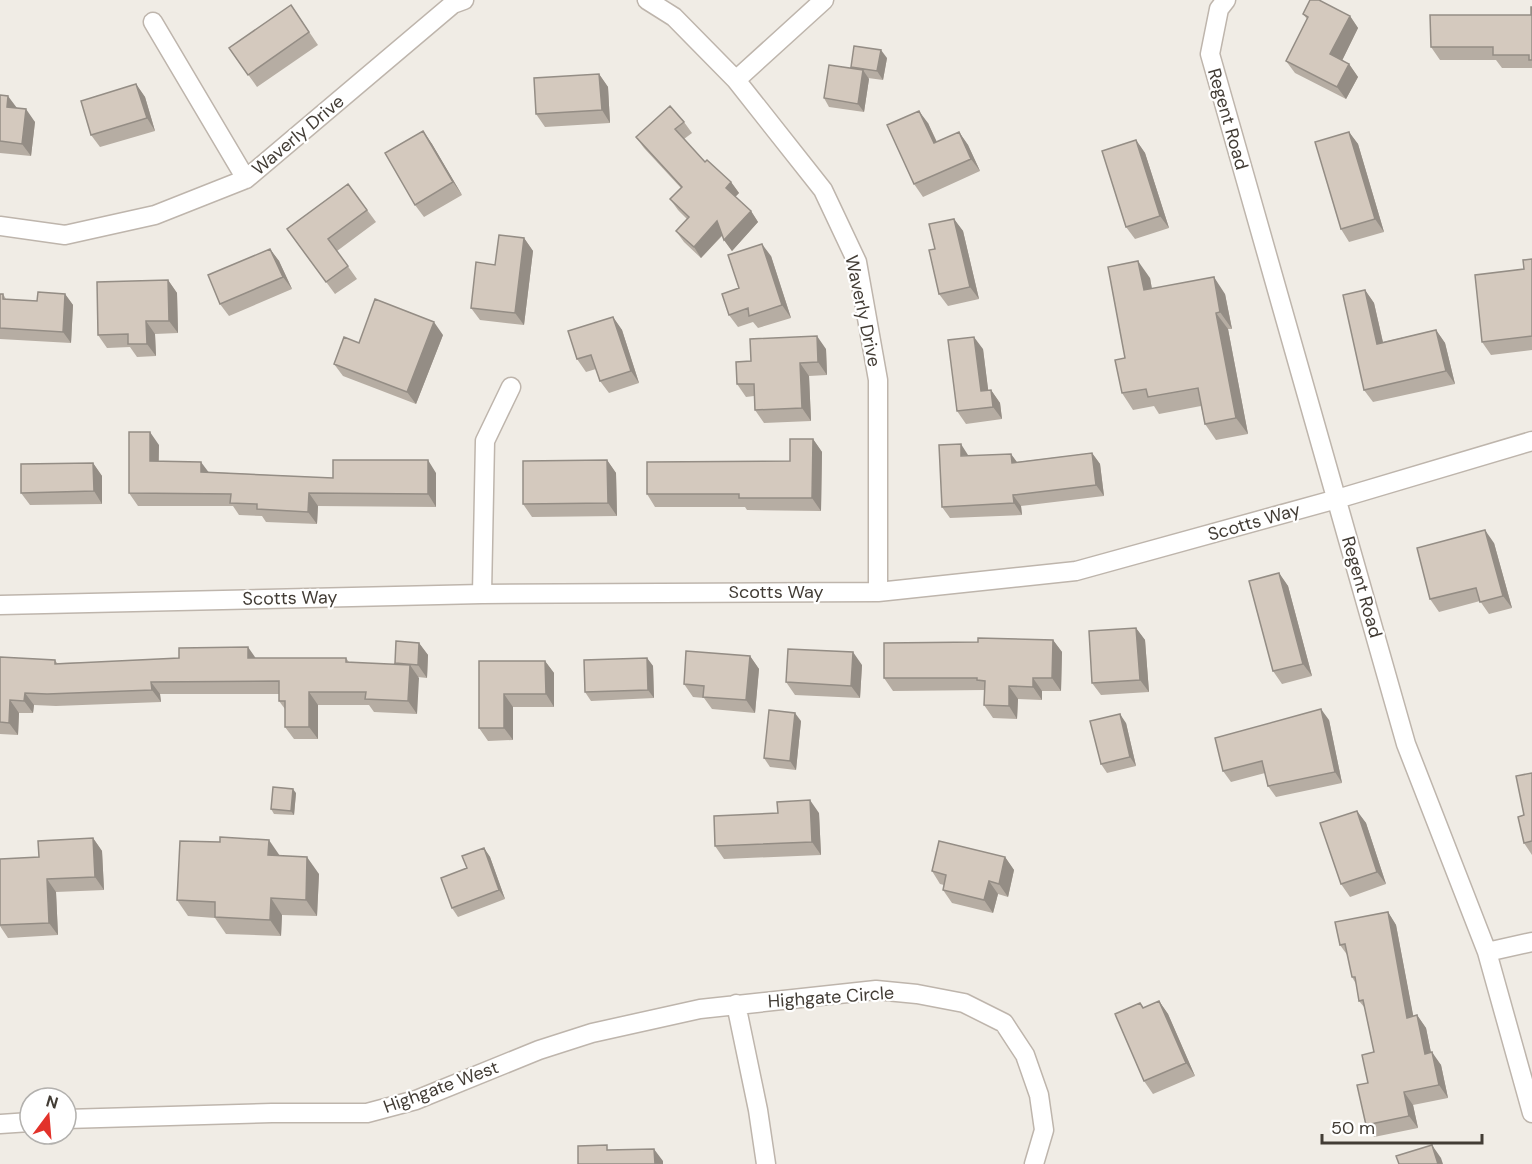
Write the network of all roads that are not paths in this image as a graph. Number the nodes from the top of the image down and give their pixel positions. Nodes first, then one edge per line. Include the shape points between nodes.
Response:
1 (464, 0) edge
2 (647, 0) edge
3 (824, 0) edge
4 (1217, 3) edge
5 (153, 22) dead end
6 (736, 80) junction
7 (246, 179) junction
8 (0, 226) edge
9 (511, 387) dead end
10 (1532, 441) edge
11 (1337, 499) junction
12 (878, 592) junction
13 (482, 594) junction
14 (0, 605) edge
15 (1532, 942) edge
16 (1487, 952) junction
17 (736, 1004) junction
18 (1532, 1113) edge
19 (78, 1119) edge
20 (18, 1123) edge
21 (0, 1124) edge
22 (766, 1164) edge
23 (1034, 1164) edge

1 - 7 street, Waverly Drive via 453,4
2 - 6 street, Waverly Drive via 674,17
3 - 6 street
4 - 11 street, Regent Road via 1210,54
5 - 7 street
6 - 12 street, Waverly Drive via 822,190 857,262 878,380
7 - 8 street, Waverly Drive via 155,215 65,235
9 - 13 street via 485,441
10 - 11 street, Scotts Way
11 - 12 street, Scotts Way via 1076,571
11 - 16 street, Regent Road via 1406,744
12 - 13 street, Scotts Way
13 - 14 street, Scotts Way
15 - 16 street
16 - 18 street, Regent Road
17 - 19 street, Highgate West via 592,1033 416,1100 367,1113
17 - 22 street
17 - 23 street, Highgate Circle via 876,990 964,1003 1004,1023 1025,1055 1039,1095 1044,1130
20 - 21 street

